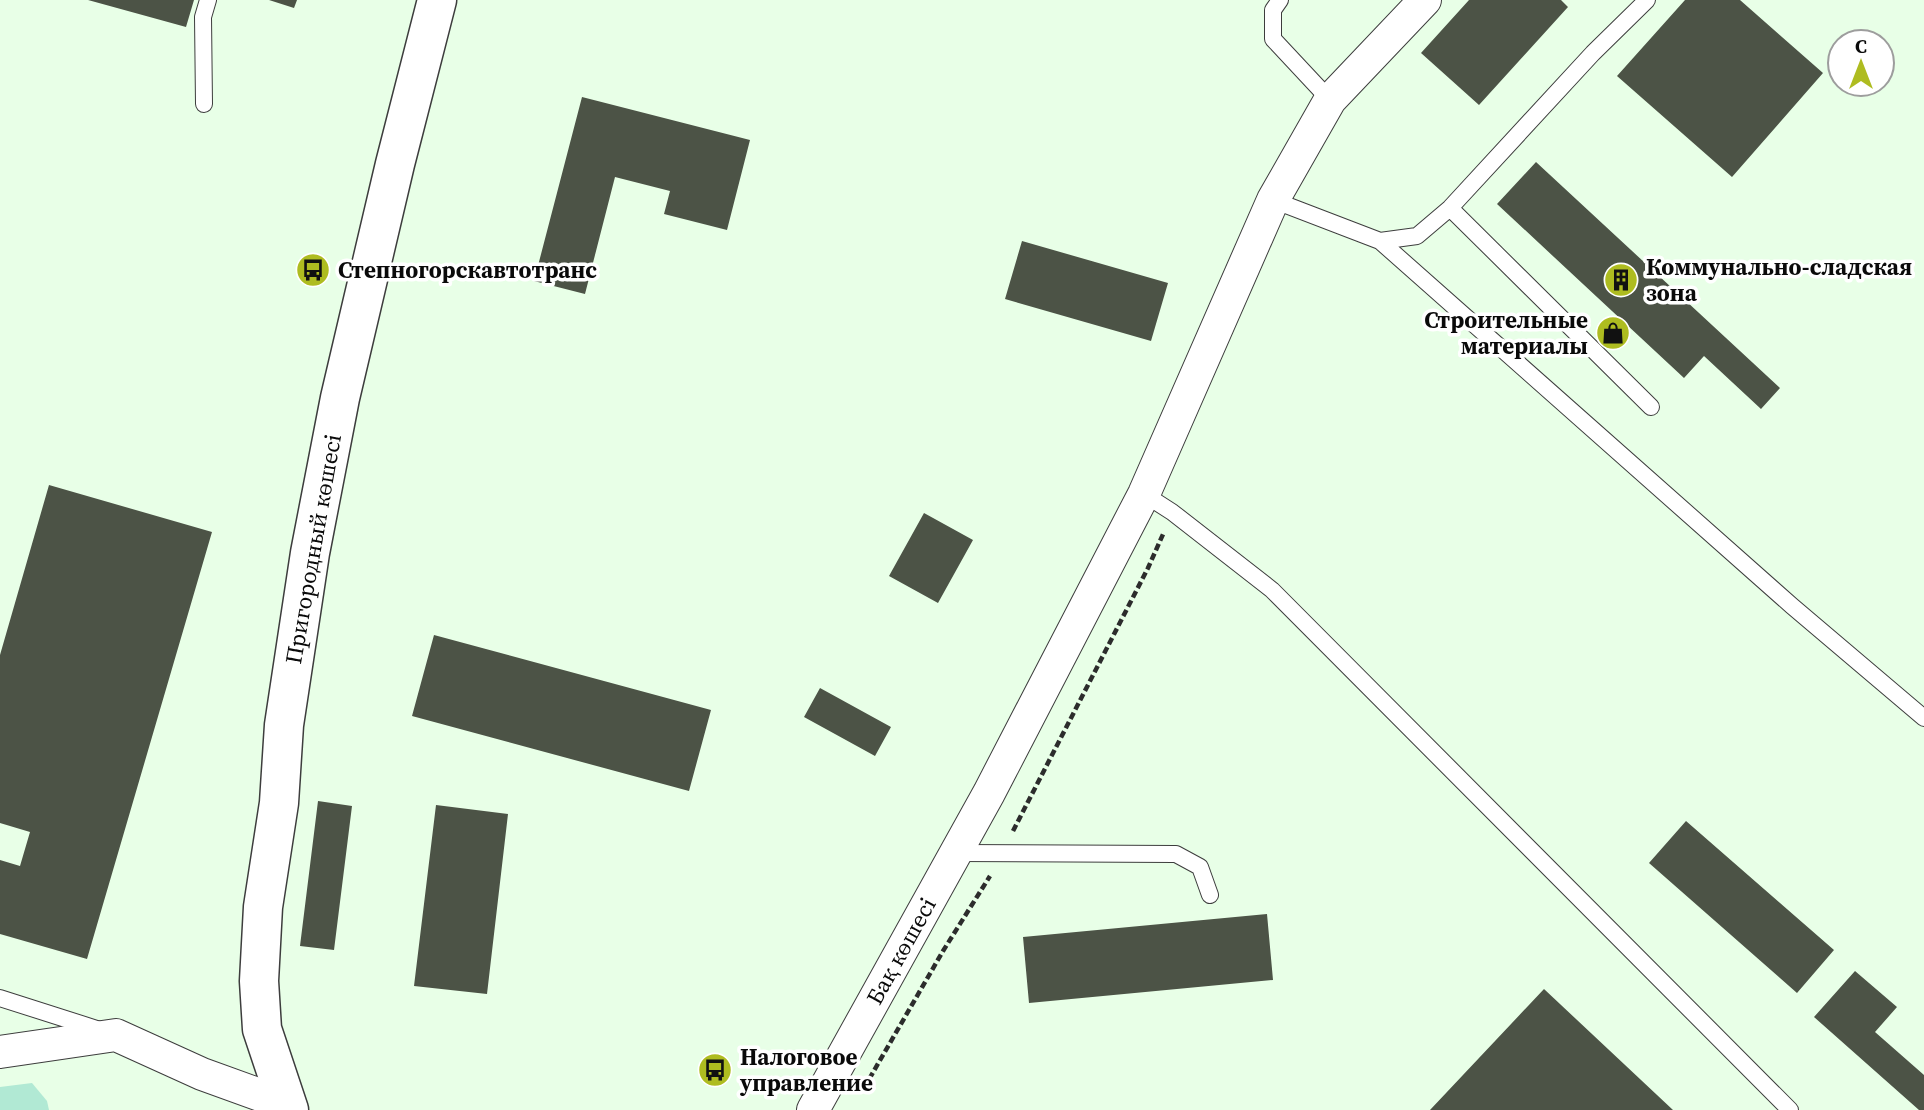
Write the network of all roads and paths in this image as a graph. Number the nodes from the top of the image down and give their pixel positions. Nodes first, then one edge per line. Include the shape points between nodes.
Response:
1 (208, 0) edge
2 (437, 0) edge
3 (1280, 0) edge
4 (1425, 0) edge
5 (1647, 0) edge
6 (1329, 100) junction
7 (204, 104) dead end
8 (1273, 200) junction
9 (1450, 208) junction
10 (1380, 240) junction
11 (1651, 407) dead end
12 (1144, 494) junction
13 (1172, 512) junction
14 (1924, 718) edge
15 (956, 853) junction
16 (1003, 853) junction
17 (1210, 895) dead end
18 (0, 998) edge
19 (116, 1035) junction
20 (0, 1052) edge
21 (858, 1099) dead end
22 (287, 1107) edge
23 (813, 1110) edge
24 (1790, 1110) edge

1 - 7 lane via 203,17
2 - 22 street, Пригородный көшесі via 340,398 284,725 259,981 262,1029
3 - 6 lane via 1273,10 1273,39
4 - 6 street, Бақ көшесі
5 - 9 lane
6 - 8 street, Бақ көшесі
8 - 10 lane
8 - 12 street, Бақ көшесі
9 - 10 lane via 1417,236
9 - 11 lane
10 - 14 lane
12 - 13 lane
12 - 15 street, Бақ көшесі
13 - 16 path
13 - 24 lane via 1272,590
15 - 16 lane
15 - 23 street, Бақ көшесі
16 - 17 lane via 1176,854 1200,867
16 - 21 path
18 - 19 lane
19 - 20 street
19 - 22 street

